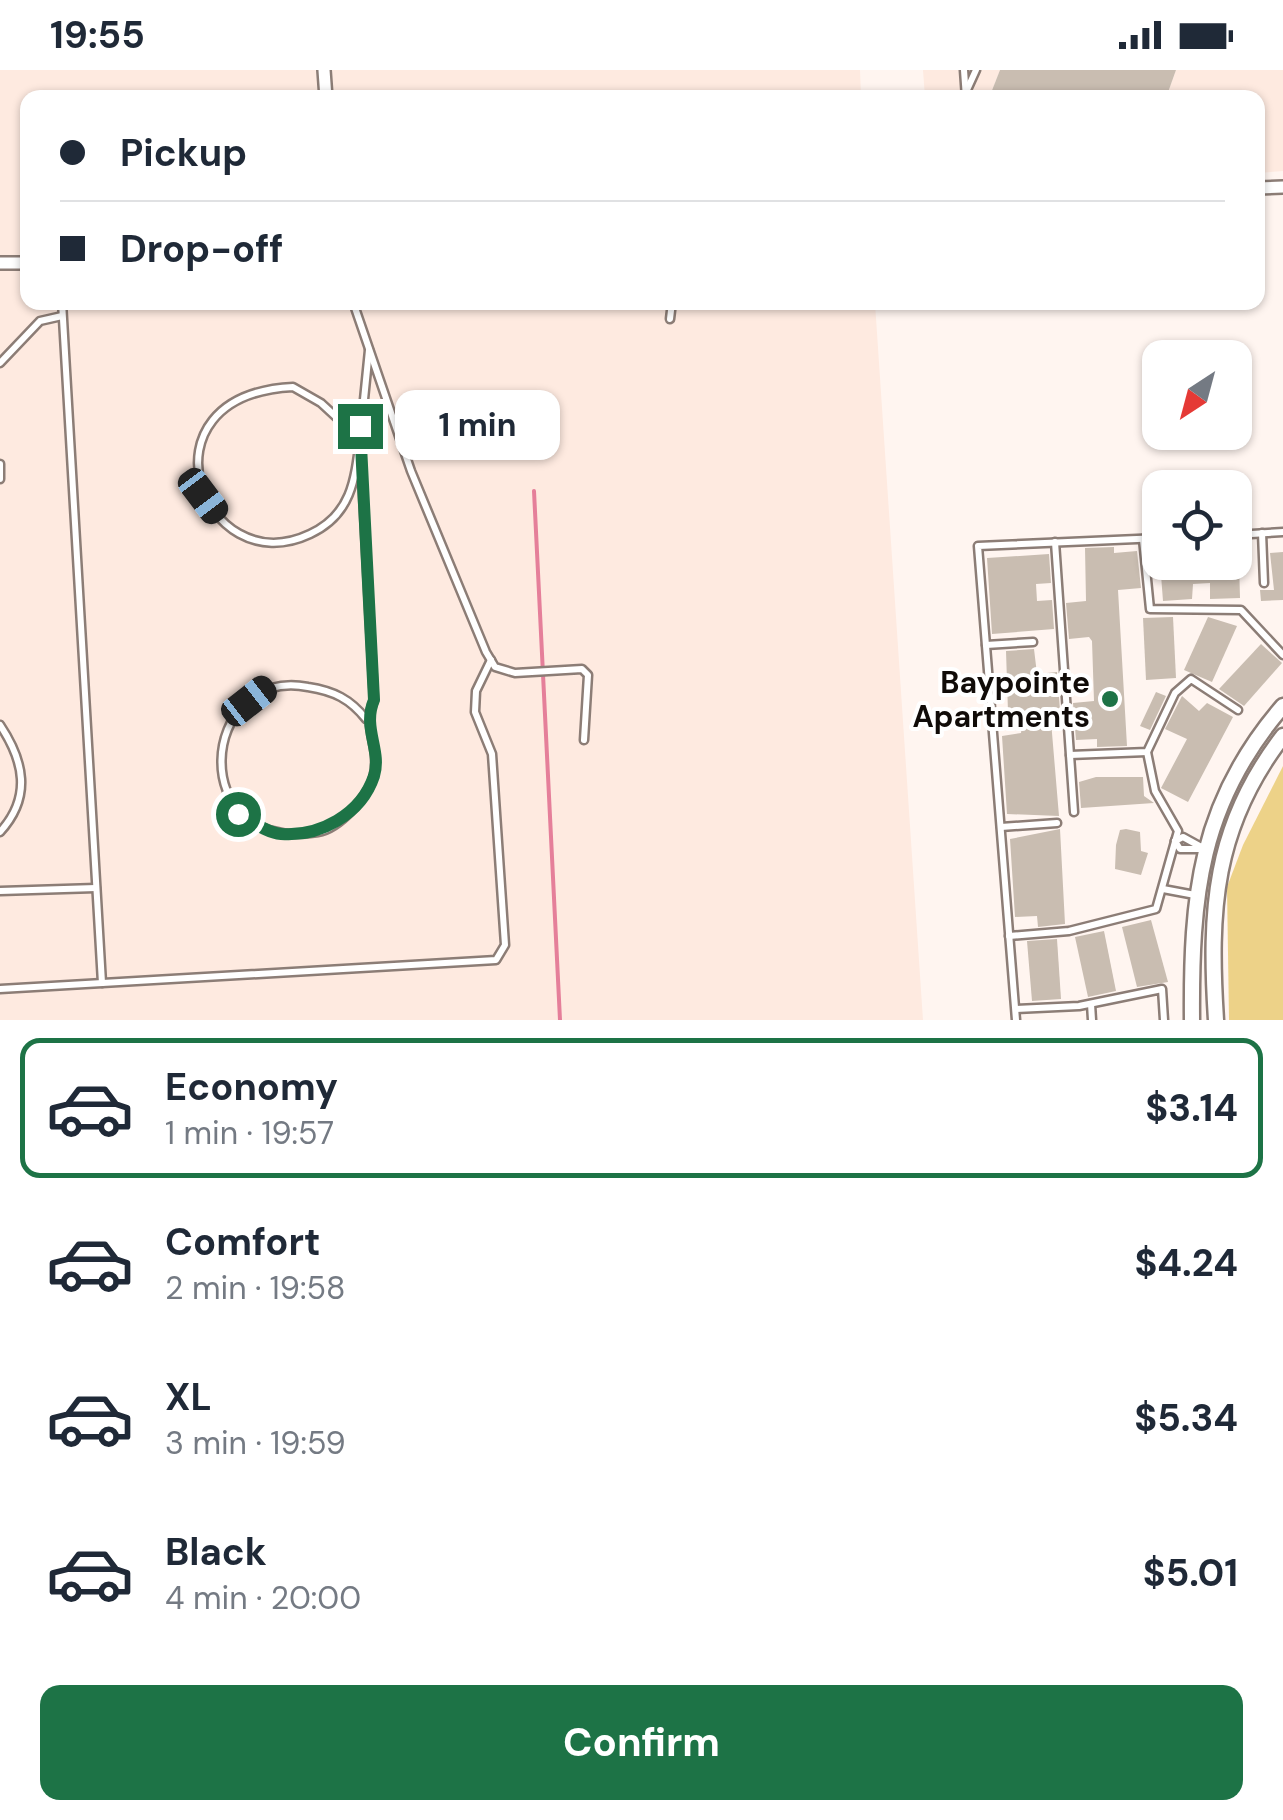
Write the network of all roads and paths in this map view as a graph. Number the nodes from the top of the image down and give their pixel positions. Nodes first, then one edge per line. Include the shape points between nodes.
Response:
1 (62, 310) edge
2 (356, 310) edge
3 (671, 310) edge
4 (62, 316) junction
5 (670, 319) dead end
6 (369, 350) junction
7 (0, 363) edge
8 (360, 439) junction
9 (0, 464) edge
10 (0, 479) edge
11 (1283, 532) edge
12 (1252, 533) edge
13 (1262, 533) junction
14 (1142, 538) edge
15 (1055, 542) junction
16 (1147, 580) edge
17 (1264, 583) dead end
18 (1033, 642) dead end
19 (986, 644) junction
20 (1283, 655) edge
21 (491, 660) junction
22 (1283, 706) edge
23 (1238, 710) dead end
24 (1047, 716) dead end
25 (366, 719) junction
26 (992, 720) junction
27 (0, 725) edge
28 (1283, 736) edge
29 (584, 740) dead end
30 (1148, 752) junction
31 (1070, 755) junction
32 (1241, 806) junction
33 (1074, 812) dead end
34 (1056, 823) dead end
35 (1000, 827) junction
36 (0, 832) edge
37 (1175, 841) junction
38 (1204, 849) junction
39 (96, 888) junction
40 (1163, 889) junction
41 (0, 891) edge
42 (1195, 895) junction
43 (1212, 921) junction
44 (1009, 936) junction
45 (102, 983) junction
46 (0, 989) edge
47 (1091, 1004) junction
48 (1015, 1010) junction
49 (1016, 1020) edge
50 (1092, 1020) edge
51 (1164, 1020) edge
52 (1192, 1020) edge
53 (1216, 1020) edge

1 - 4 lane
2 - 6 lane
3 - 5 lane
4 - 7 lane via 40,321
4 - 39 lane
6 - 8 lane
6 - 21 lane via 411,471
8 - 8 lane via 348,502 330,525 291,544 254,541 224,524 203,496 198,462 206,428 230,400 260,388 293,386
8 - 25 lane via 374,700
9 - 10 lane
11 - 13 lane
12 - 13 lane
13 - 17 lane
14 - 15 lane
15 - 19 lane via 978,546
15 - 31 lane
16 - 20 lane via 1150,609 1241,610
18 - 19 lane
19 - 26 lane
21 - 29 lane via 515,674 572,668 588,674
21 - 45 lane via 476,691 475,712 492,754 500,824 504,946 496,960
22 - 38 street via 1234,777
23 - 30 lane via 1201,683 1185,681
24 - 26 lane
25 - 25 lane via 374,775 356,805 322,832 277,834 238,814 219,769 227,728 268,686 320,689 351,700
26 - 35 lane
27 - 36 lane via 17,750 24,782 13,818
28 - 32 street
30 - 31 lane
30 - 37 lane via 1155,791 1178,831
31 - 33 lane
32 - 38 street
32 - 43 street via 1220,865
34 - 35 lane
35 - 44 lane
37 - 38 lane via 1183,838
37 - 40 lane
38 - 42 street
38 - 43 street via 1213,863
39 - 41 lane
39 - 45 lane
40 - 42 lane
40 - 44 lane via 1151,913
42 - 52 street
43 - 53 street
44 - 48 lane
45 - 46 lane
47 - 48 lane
47 - 50 lane
47 - 51 lane via 1162,990
48 - 49 lane

